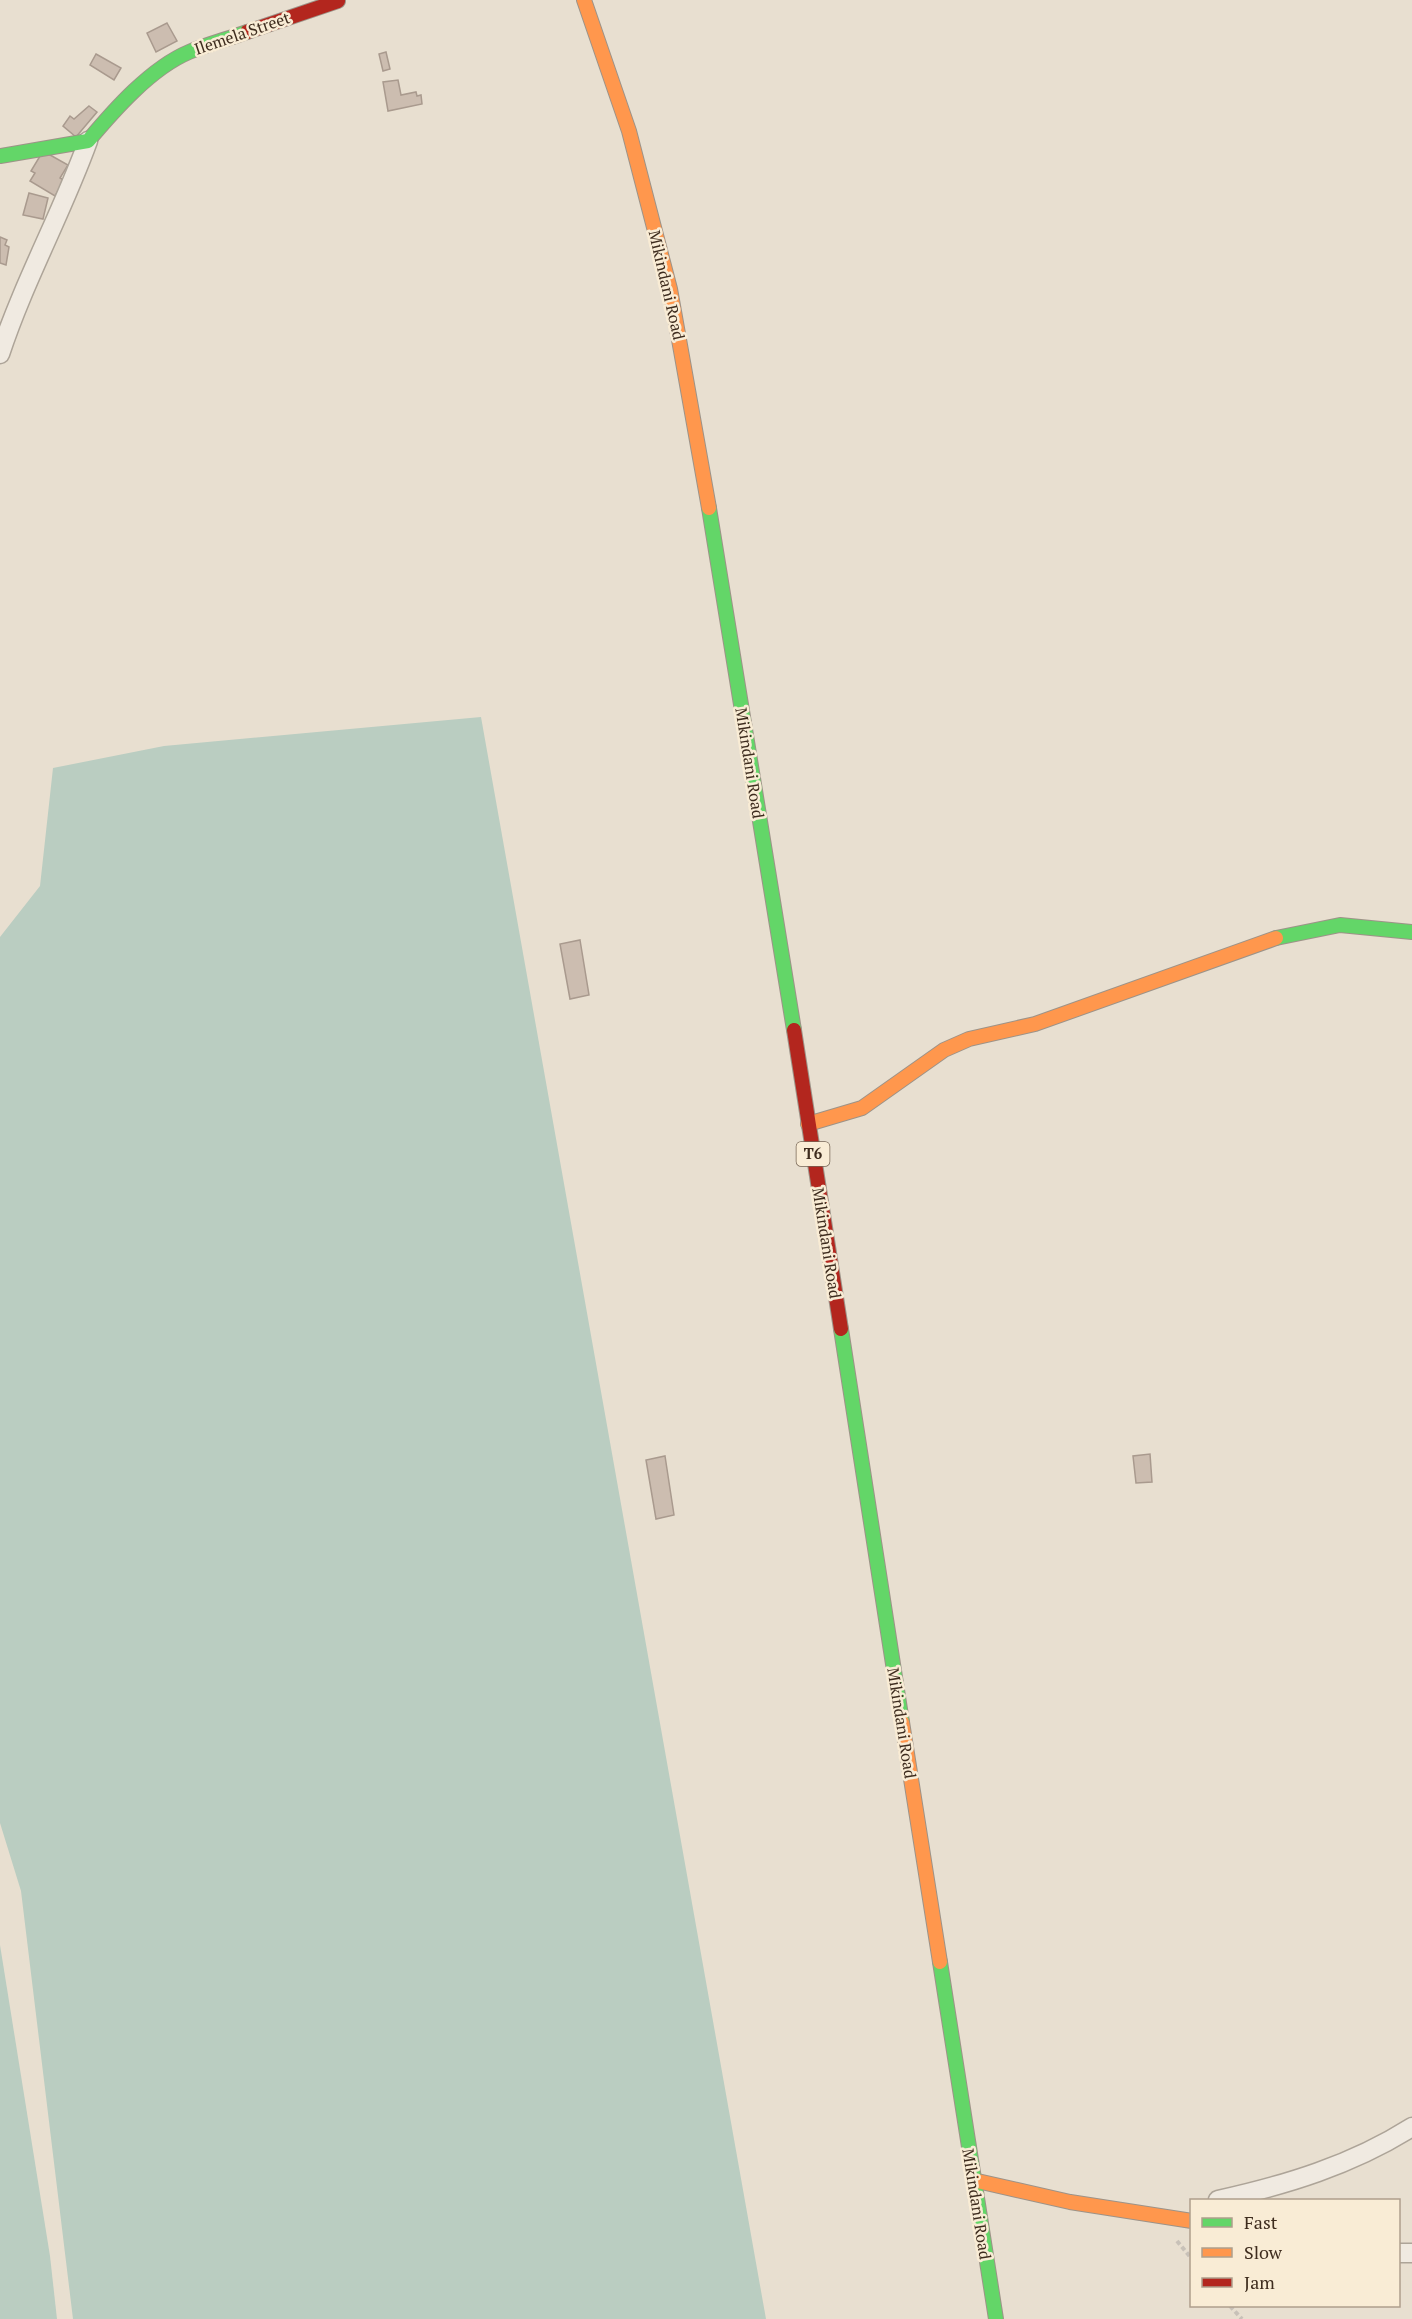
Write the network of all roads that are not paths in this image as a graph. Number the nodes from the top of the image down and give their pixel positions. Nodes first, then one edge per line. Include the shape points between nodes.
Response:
1 (584, 0) edge
2 (338, 1) edge
3 (88, 141) junction
4 (0, 156) edge
5 (0, 354) edge
6 (1412, 932) edge
7 (808, 1124) junction
8 (1412, 2127) edge
9 (973, 2180) junction
10 (1222, 2199) edge
11 (1190, 2206) edge
12 (1155, 2215) junction
13 (1190, 2221) edge
14 (996, 2319) edge

1 - 7 main road, Mikindani Road / T6 via 629,131 670,289 694,414
2 - 3 main road, Ilemela Street via 187,53 149,78
3 - 4 main road
3 - 5 street
6 - 7 main road via 1340,925 1289,934 1228,953 1035,1024 969,1039 944,1050 862,1108
7 - 9 main road, Mikindani Road / T6
8 - 10 street via 1337,2166 1275,2187
9 - 12 main road via 1070,2202
9 - 14 main road, Mikindani Road / T6
11 - 12 street
12 - 13 main road

